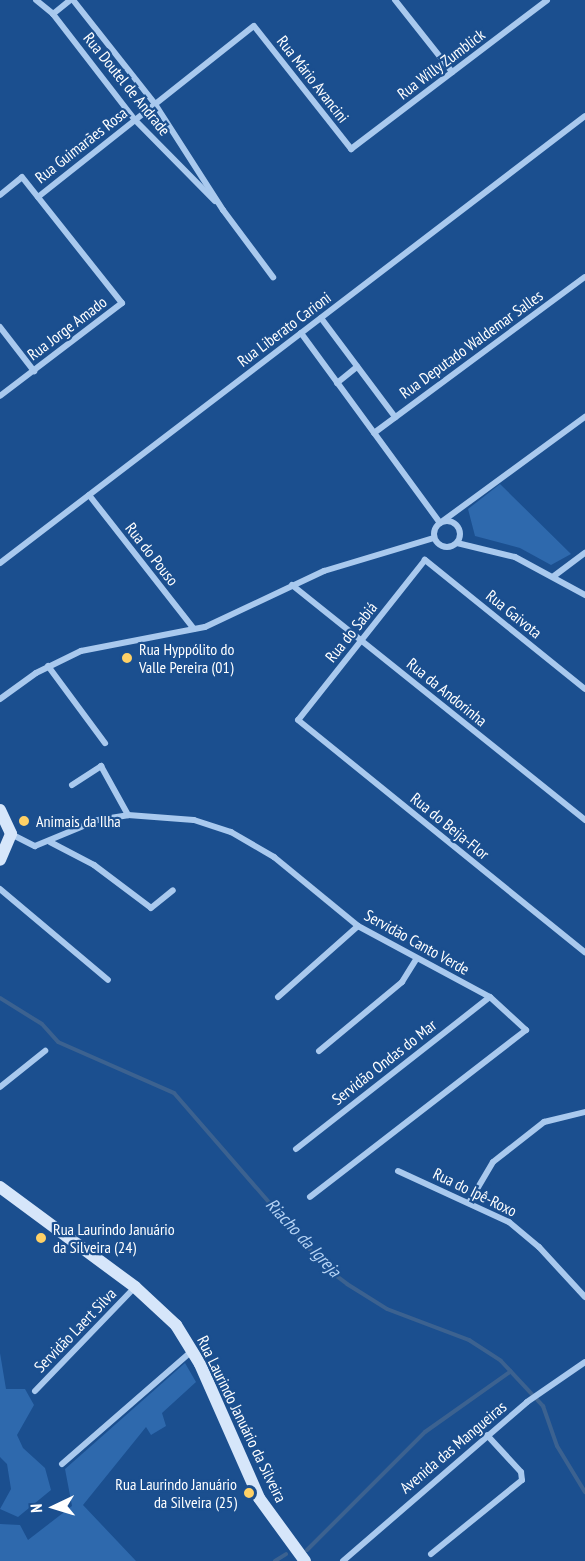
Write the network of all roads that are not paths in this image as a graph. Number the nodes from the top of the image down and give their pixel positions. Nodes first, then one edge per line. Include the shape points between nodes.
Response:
1 (36, 0) edge
2 (72, 0) edge
3 (395, 0) edge
4 (547, 0) edge
5 (53, 14) junction
6 (254, 26) joint
7 (452, 72) junction
8 (155, 104) junction
9 (585, 116) edge
10 (135, 120) junction
11 (351, 149) joint
12 (0, 195) edge
13 (38, 197) junction
14 (223, 210) junction
15 (273, 277) dead end
16 (585, 277) edge
17 (321, 318) junction
18 (0, 327) edge
19 (301, 333) junction
20 (357, 367) junction
21 (34, 370) junction
22 (337, 383) junction
23 (0, 396) edge
24 (394, 417) junction
25 (585, 417) edge
26 (374, 433) junction
27 (89, 495) junction
28 (440, 523) junction
29 (434, 538) junction
30 (457, 543) junction
31 (585, 554) edge
32 (425, 560) joint
33 (0, 563) edge
34 (554, 576) junction
35 (292, 585) junction
36 (585, 595) edge
37 (195, 629) junction
38 (361, 640) junction
39 (48, 666) junction
40 (585, 689) edge
41 (0, 699) edge
42 (297, 720) joint
43 (105, 743) dead end
44 (72, 785) dead end
45 (0, 810) edge
46 (128, 815) junction
47 (585, 820) edge
48 (12, 834) junction
49 (50, 842) junction
50 (0, 860) edge
51 (0, 889) edge
52 (173, 890) dead end
53 (358, 926) junction
54 (585, 952) edge
55 (416, 960) junction
56 (108, 980) dead end
57 (278, 997) dead end
58 (490, 997) junction
59 (45, 1051) dead end
60 (319, 1051) dead end
61 (0, 1087) edge
62 (585, 1112) edge
63 (296, 1149) dead end
64 (398, 1172) dead end
65 (0, 1187) edge
66 (310, 1197) dead end
67 (470, 1202) junction
68 (135, 1287) junction
69 (585, 1297) edge
70 (193, 1349) junction
71 (585, 1362) edge
72 (35, 1391) dead end
73 (487, 1435) junction
74 (62, 1464) dead end
75 (431, 1554) dead end
76 (305, 1561) edge
77 (343, 1561) edge

1 - 5 street, Rua Doutel de Andrade
2 - 5 street
2 - 8 street, Rua Doutel de Andrade
3 - 7 street
4 - 7 street, Rua Willy Zumblick
5 - 10 street, Rua Doutel de Andrade
6 - 8 street, Rua Guimarães Rosa
6 - 11 street, Rua Mário Avancini
7 - 11 street, Rua Willy Zumblick
8 - 10 street, Rua Guimarães Rosa
8 - 14 street, Rua Doutel de Andrade
9 - 17 street, Rua Liberato Carioni
10 - 13 street, Rua Guimarães Rosa
10 - 14 street, Rua Doutel de Andrade
12 - 13 street via 22,177
13 - 21 street, Rua Jorge Amado via 122,303
14 - 15 street, Rua Doutel de Andrade
16 - 24 street, Rua Deputado Waldemar Salles
17 - 19 street, Rua Liberato Carioni
17 - 20 street
18 - 21 street
19 - 22 street
19 - 27 street, Rua Liberato Carioni
20 - 22 street
20 - 24 street
21 - 23 street, Rua Jorge Amado
22 - 26 street
24 - 26 street, Rua Deputado Waldemar Salles
25 - 28 street
26 - 28 street
27 - 33 street, Rua Liberato Carioni
27 - 37 street, Rua do Pouso
28 - 29 street
28 - 30 street via 456,525
29 - 30 street via 447,548
29 - 35 street
30 - 34 street via 515,557
31 - 34 street
32 - 38 street, Rua do Sabiá
32 - 40 street, Rua Gaivota
34 - 36 street
35 - 37 street
35 - 38 street, Rua da Andorinha
37 - 39 street via 90,649
38 - 42 street, Rua do Sabiá
38 - 47 street, Rua da Andorinha
39 - 41 street
39 - 43 street
42 - 54 street, Rua do Beija-Flor
44 - 46 street via 101,765
45 - 48 main road
46 - 49 street, Servidão Canto Verde via 98,820
46 - 53 street, Servidão Canto Verde via 194,820 231,832 297,874
48 - 49 street via 35,846
48 - 50 main road
49 - 52 street via 103,871 151,908
51 - 56 street
53 - 55 street, Servidão Canto Verde
53 - 57 street
55 - 58 street, Servidão Canto Verde
55 - 60 street via 402,982
58 - 63 street, Servidão Ondas do Mar
58 - 66 street, Servidão Canto Verde via 526,1030
59 - 61 street
62 - 67 street via 544,1122 493,1162
64 - 67 street, Rua do Ipê-Roxo
65 - 68 main road, Rua Laurindo Januário da Silveira
67 - 69 street, Rua do Ipê-Roxo via 524,1232
68 - 70 main road, Rua Laurindo Januário da Silveira via 176,1325
68 - 72 street, Servidão Laert Silva
70 - 74 street
70 - 76 main road, Rua Laurindo Januário da Silveira via 255,1490
71 - 73 street, Avenida das Mangueiras via 555,1380
73 - 75 street via 521,1472 522,1480
73 - 77 street, Avenida das Mangueiras

